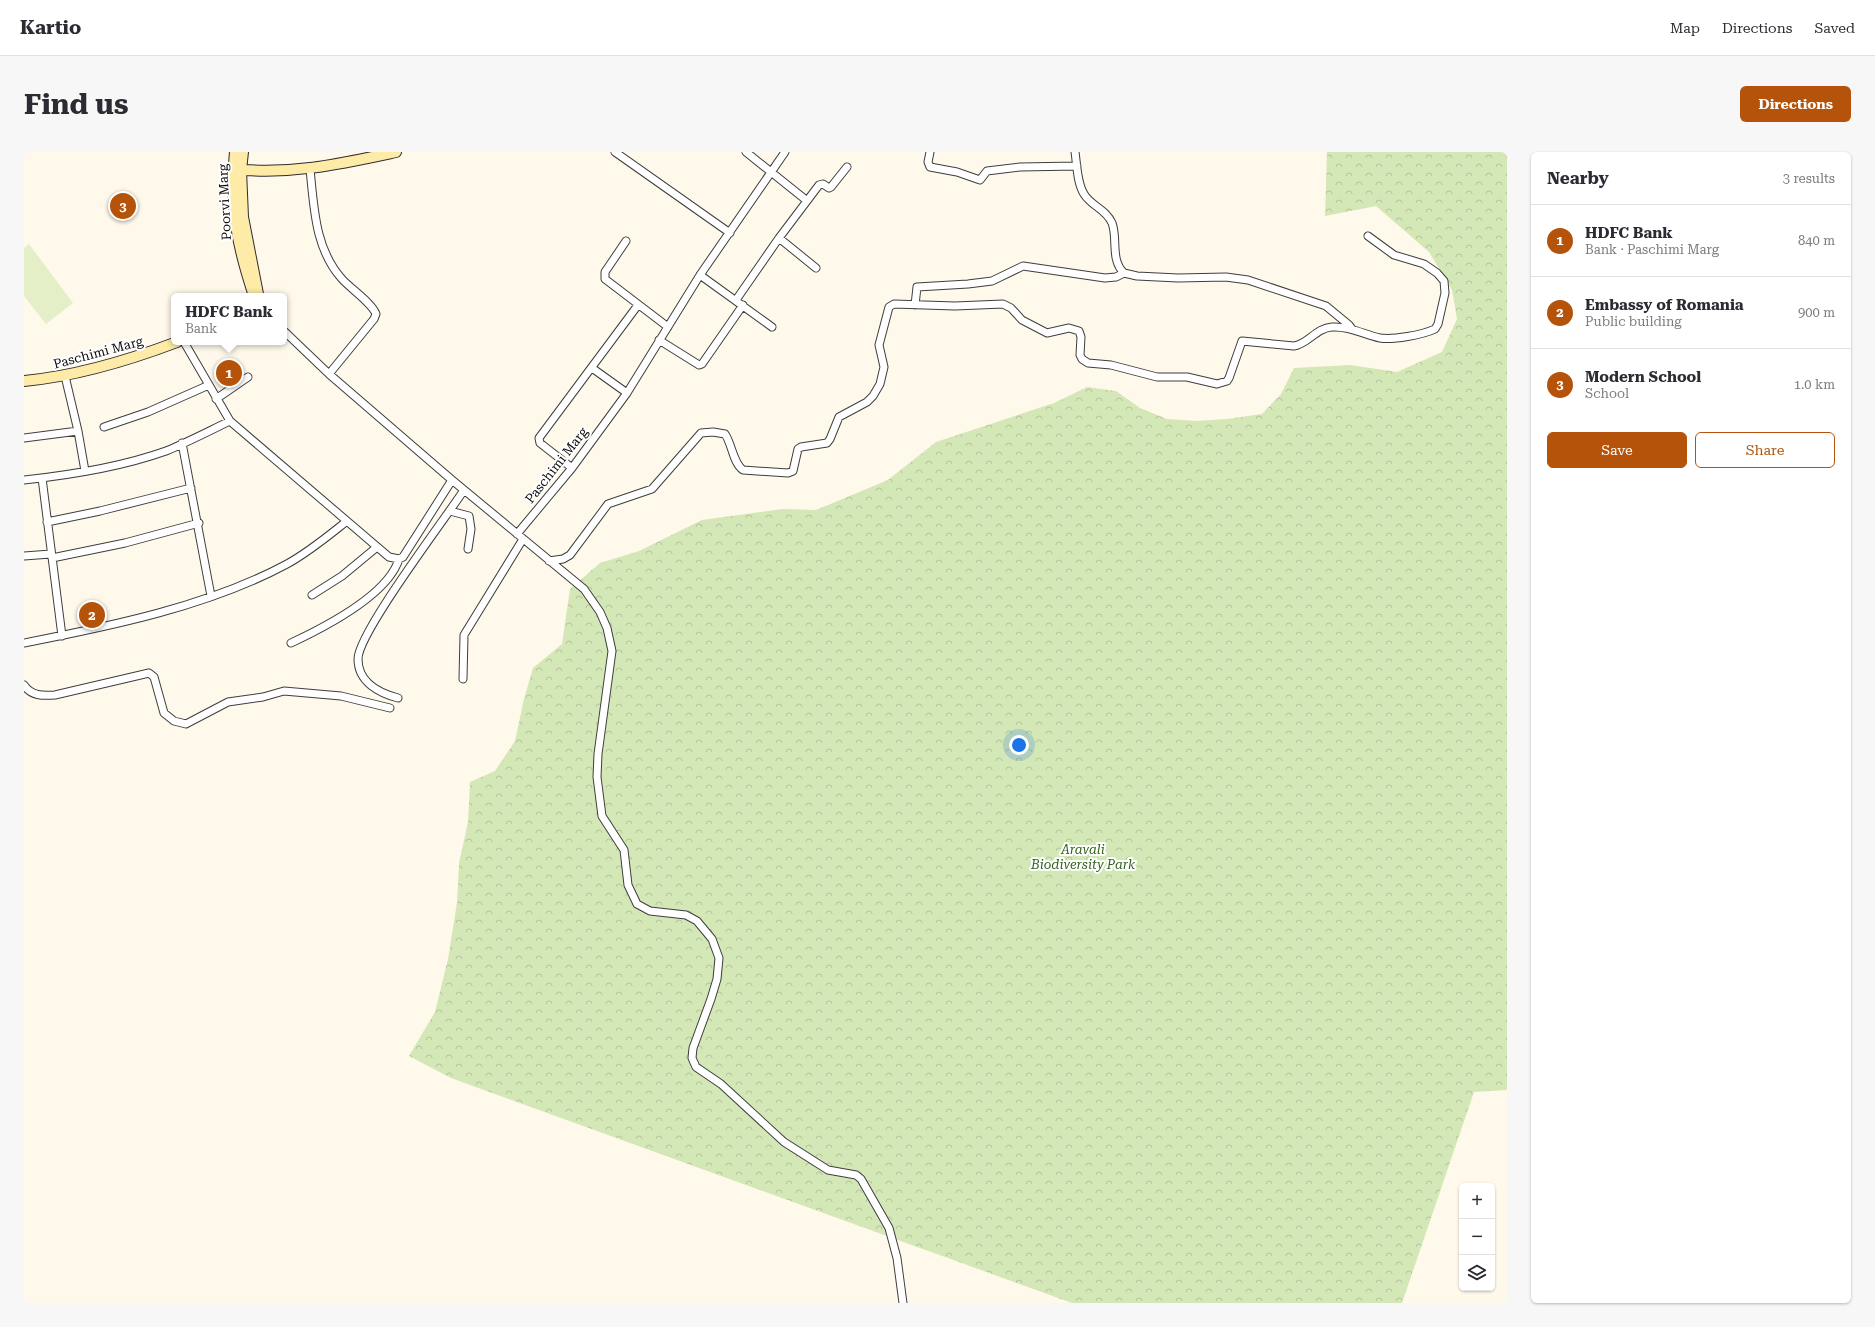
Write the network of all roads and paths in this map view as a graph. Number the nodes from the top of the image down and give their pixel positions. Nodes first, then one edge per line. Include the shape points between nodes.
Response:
1 (235, 152) edge
2 (243, 152) edge
3 (377, 152) edge
4 (396, 152) edge
5 (615, 152) edge
6 (746, 152) edge
7 (785, 152) edge
8 (930, 152) edge
9 (1075, 152) edge
10 (1077, 166) junction
11 (238, 167) junction
12 (847, 167) dead end
13 (310, 169) junction
14 (772, 172) junction
15 (806, 200) junction
16 (730, 233) junction
17 (1368, 236) dead end
18 (779, 238) junction
19 (626, 241) dead end
20 (816, 268) dead end
21 (1124, 273) junction
22 (700, 276) junction
23 (253, 293) edge
24 (258, 293) edge
25 (736, 300) junction
26 (638, 305) junction
27 (743, 305) junction
28 (915, 305) junction
29 (668, 327) junction
30 (772, 327) dead end
31 (1352, 329) junction
32 (287, 334) edge
33 (659, 340) junction
34 (171, 344) edge
35 (186, 345) edge
36 (592, 368) junction
37 (329, 374) junction
38 (65, 376) junction
39 (248, 377) dead end
40 (24, 382) edge
41 (209, 385) junction
42 (627, 393) junction
43 (216, 398) junction
44 (230, 421) junction
45 (104, 427) dead end
46 (78, 431) junction
47 (24, 438) edge
48 (182, 444) junction
49 (572, 468) junction
50 (85, 471) junction
51 (42, 478) junction
52 (24, 480) edge
53 (452, 480) junction
54 (191, 488) junction
55 (464, 490) junction
56 (450, 511) junction
57 (47, 522) junction
58 (347, 522) junction
59 (199, 524) junction
60 (520, 537) junction
61 (377, 547) junction
62 (468, 549) dead end
63 (24, 556) edge
64 (52, 556) junction
65 (399, 559) junction
66 (549, 561) junction
67 (312, 595) dead end
68 (211, 596) junction
69 (62, 636) junction
70 (24, 643) edge
71 (291, 643) dead end
72 (463, 679) dead end
73 (24, 685) edge
74 (398, 698) dead end
75 (390, 708) dead end
76 (903, 1303) edge

1 - 11 main road, Poorvi Marg
2 - 11 main road, Poorvi Marg
3 - 11 main road via 305,166
4 - 13 main road
5 - 16 street
6 - 14 street
7 - 14 street, Paschimi Marg
8 - 10 street via 930,166 980,180 987,171 1020,167
9 - 10 street
10 - 21 street via 1084,194 1104,211 1112,224 1118,264
11 - 13 main road via 279,171
11 - 23 main road, Poorvi Marg via 237,238
11 - 24 main road, Poorvi Marg via 243,216
12 - 15 street via 831,187 820,184
13 - 37 street via 317,224 325,254 343,280 376,314
14 - 15 street
14 - 16 street, Paschimi Marg
15 - 18 street
16 - 22 street, Paschimi Marg
17 - 31 street via 1394,255 1424,264 1437,273 1444,281 1445,293 1437,327 1431,331 1388,338 1367,335
18 - 20 street
18 - 25 street
19 - 26 street via 604,276
21 - 28 street via 1110,278 1023,266 992,281 917,287
21 - 31 street via 1132,276 1178,278 1226,276 1248,280 1326,306
22 - 25 street
22 - 29 street, Paschimi Marg
25 - 27 street
26 - 29 street
26 - 36 street
27 - 30 street
27 - 33 street via 702,364 699,365
28 - 31 street via 1003,304 1011,308 1022,320 1047,333 1069,328 1079,331 1080,355 1088,363 1111,365 1157,377 1187,377 1217,384 1229,378 1242,341 1294,346 1327,328
28 - 66 street via 894,304 889,307 879,340 883,374 877,391 867,402 839,417 827,444 798,449 794,471 788,473 743,470 725,434 701,433 652,489 608,504 570,555
29 - 33 street, Paschimi Marg
32 - 37 street
33 - 42 street, Paschimi Marg
34 - 38 main road, Paschimi Marg via 109,365
35 - 41 street
36 - 42 street
36 - 49 street via 539,440
37 - 53 street
38 - 40 main road, Paschimi Marg
38 - 46 street
39 - 43 street
41 - 43 street
41 - 45 street via 148,412
42 - 49 street, Paschimi Marg
43 - 44 street
44 - 48 street
44 - 58 street
46 - 47 street
46 - 50 street
48 - 50 street via 150,456
48 - 54 street
49 - 60 street, Paschimi Marg
50 - 51 street
51 - 52 street
51 - 57 street
53 - 55 street
53 - 65 street
54 - 57 street
54 - 59 street
55 - 56 street
55 - 60 street
56 - 62 street via 469,516
56 - 74 street via 391,596 359,649 358,664 365,678 378,692
57 - 64 street
58 - 61 street
58 - 68 street via 287,564
59 - 64 street via 125,543
59 - 68 street
60 - 66 street
60 - 72 street, Paschimi Marg via 464,635
61 - 65 street via 389,557
61 - 67 street via 342,576
63 - 64 street
64 - 69 street
65 - 71 street via 394,572 364,600 324,627
66 - 76 street via 592,598 611,640 612,662 605,697 597,777 602,816 624,850 628,885 632,895 637,904 650,911 686,915 697,921 709,934 717,950 717,979 693,1048 692,1058 696,1066 721,1084 784,1142 828,1170 856,1175 860,1179 889,1228 897,1258
68 - 69 street
69 - 70 street
73 - 75 street via 34,694 55,695 149,673 155,680 164,713 179,724 190,722 228,702 264,697 284,691 341,696

